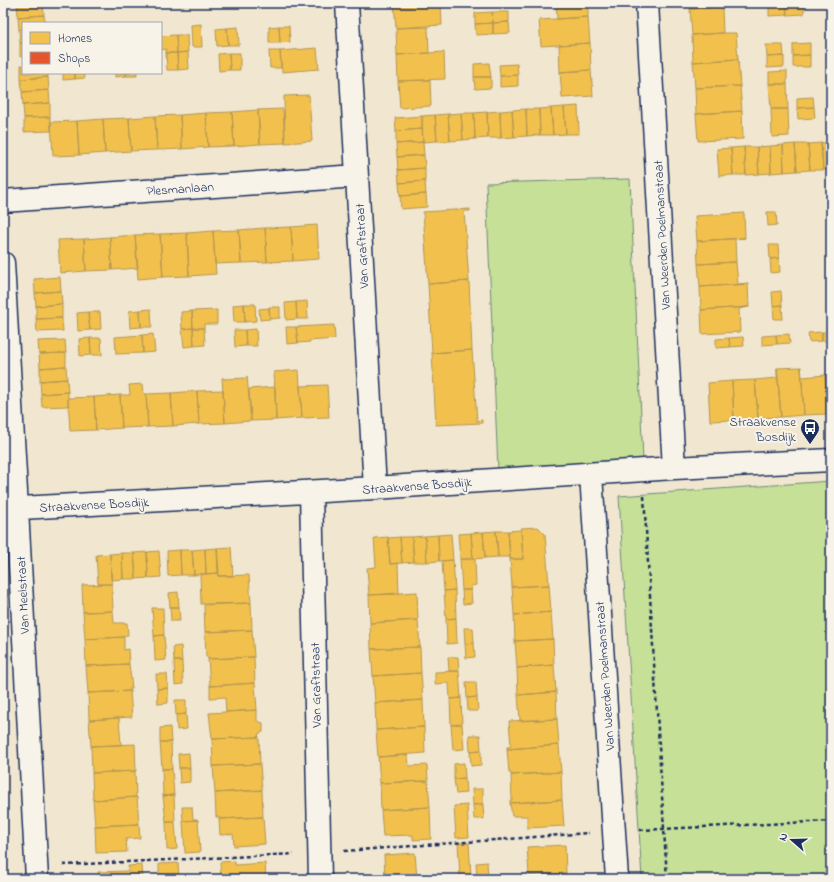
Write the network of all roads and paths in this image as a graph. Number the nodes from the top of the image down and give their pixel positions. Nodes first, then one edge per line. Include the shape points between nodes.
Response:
1 (347, 3) edge
2 (647, 3) edge
3 (356, 176) junction
4 (3, 201) edge
5 (3, 262) edge
6 (831, 460) edge
7 (674, 468) junction
8 (643, 470) junction
9 (591, 474) junction
10 (375, 488) junction
11 (311, 492) junction
12 (10, 509) edge
13 (831, 821) edge
14 (664, 829) junction
15 (614, 831) junction
16 (36, 879) edge
17 (320, 879) edge
18 (617, 879) edge
19 (667, 879) edge

1 - 3 street, Van Graftstraat
2 - 7 street, Van Weerden Poelmanstraat
3 - 4 street, Plesmanlaan
3 - 10 street, Van Graftstraat
5 - 12 street, Van Meelstraat
6 - 7 street, Straakvense Bosdijk
7 - 8 street, Straakvense Bosdijk
8 - 9 street, Straakvense Bosdijk
8 - 14 path
9 - 10 street, Straakvense Bosdijk
9 - 15 street, Van Weerden Poelmanstraat
10 - 11 street, Straakvense Bosdijk
11 - 12 street, Straakvense Bosdijk
11 - 17 street, Van Graftstraat
12 - 16 street, Van Meelstraat
13 - 14 path
14 - 15 path
14 - 19 path
15 - 18 street, Van Weerden Poelmanstraat

